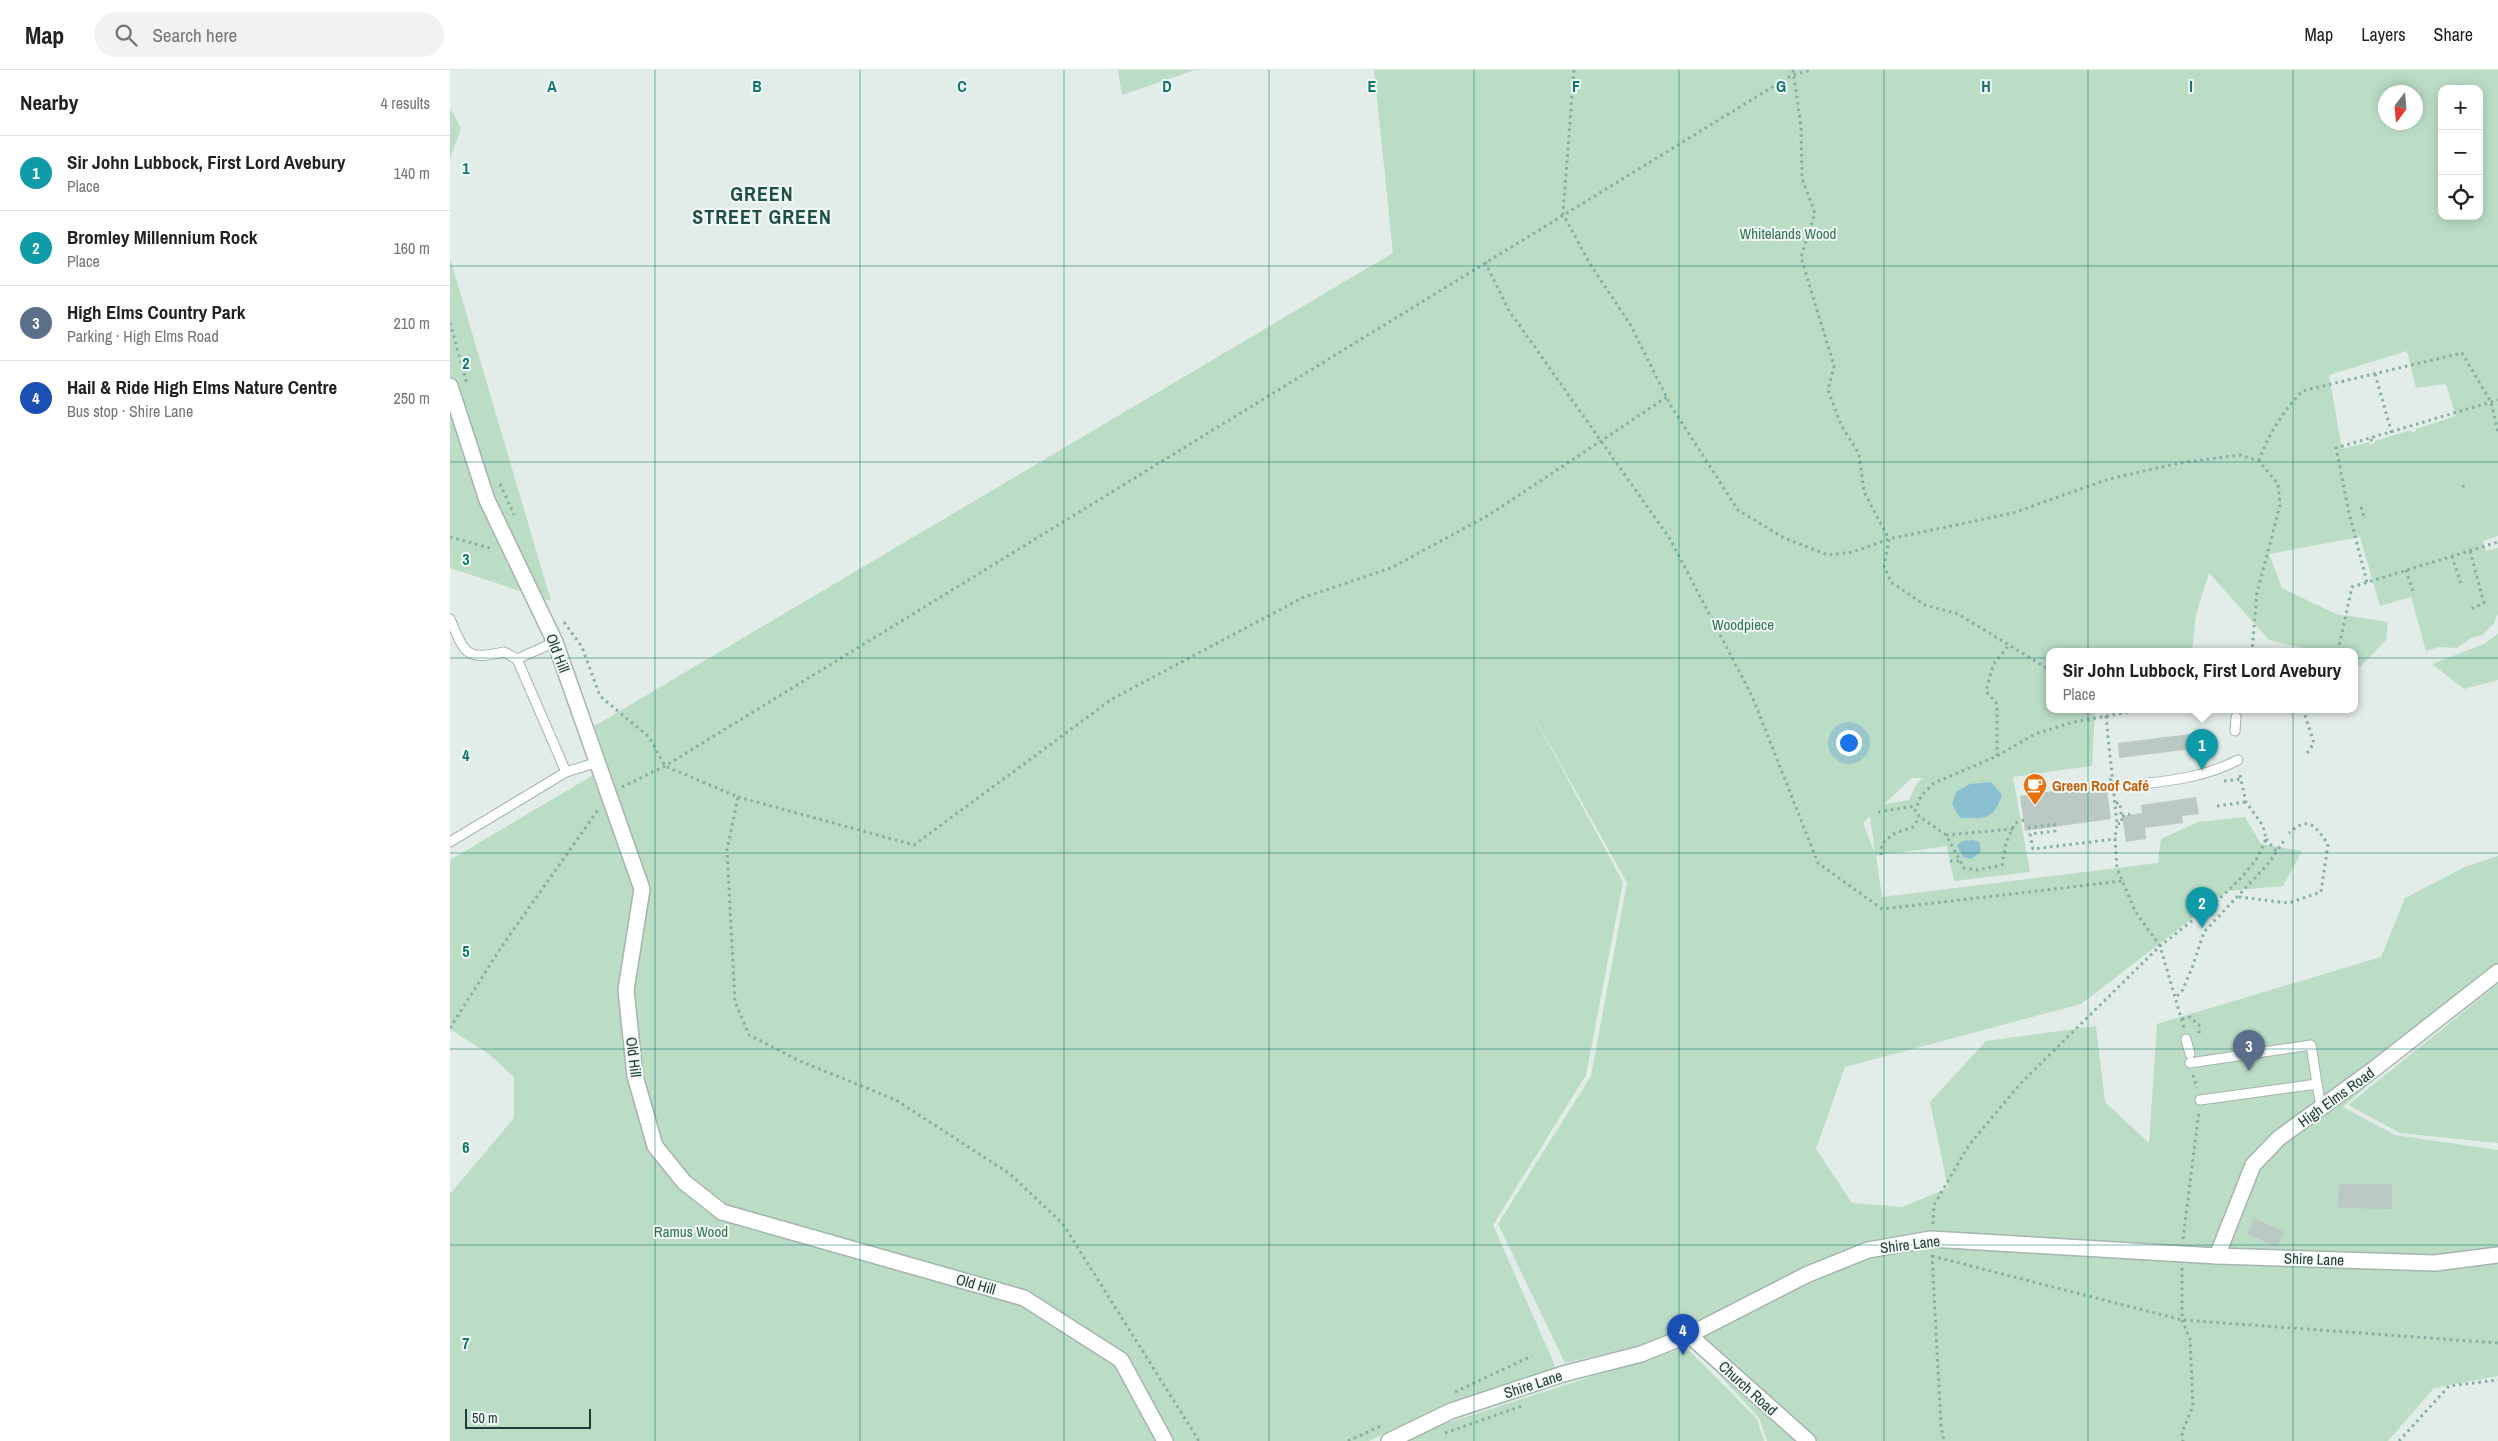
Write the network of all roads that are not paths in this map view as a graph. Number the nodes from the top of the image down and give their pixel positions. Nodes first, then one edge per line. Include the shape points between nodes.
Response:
1 (450, 386) edge
2 (450, 619) edge
3 (555, 642) junction
4 (517, 659) junction
5 (2236, 717) dead end
6 (2235, 731) dead end
7 (2238, 760) road end
8 (598, 762) junction
9 (566, 772) junction
10 (2142, 784) dead end
11 (450, 842) edge
12 (2498, 972) edge
13 (2186, 1040) road end
14 (2317, 1084) junction
15 (2200, 1100) dead end
16 (2321, 1106) junction
17 (2498, 1255) edge
18 (2217, 1256) junction
19 (1689, 1336) junction
20 (1165, 1441) edge
21 (1389, 1441) edge
22 (1808, 1441) edge

1 - 3 street, Old Hill via 487,500
2 - 4 lane via 465,651 484,656 504,652
3 - 4 lane
3 - 8 street, Old Hill
4 - 9 lane
5 - 6 lane
7 - 10 lane via 2193,778
8 - 9 lane
8 - 20 street, Old Hill via 642,889 626,990 635,1076 655,1146 684,1182 722,1212 1024,1298 1121,1360
9 - 11 lane
12 - 16 street, High Elms Road via 2374,1070
13 - 14 lane via 2190,1058 2311,1045
14 - 15 lane
14 - 16 lane
16 - 18 street, High Elms Road via 2279,1138 2253,1166
17 - 18 street, Shire Lane via 2435,1263
18 - 19 street, Shire Lane via 1931,1239 1868,1250 1850,1257 1806,1275
19 - 21 street, Shire Lane via 1641,1354 1563,1374 1451,1411
19 - 22 street, Church Road

